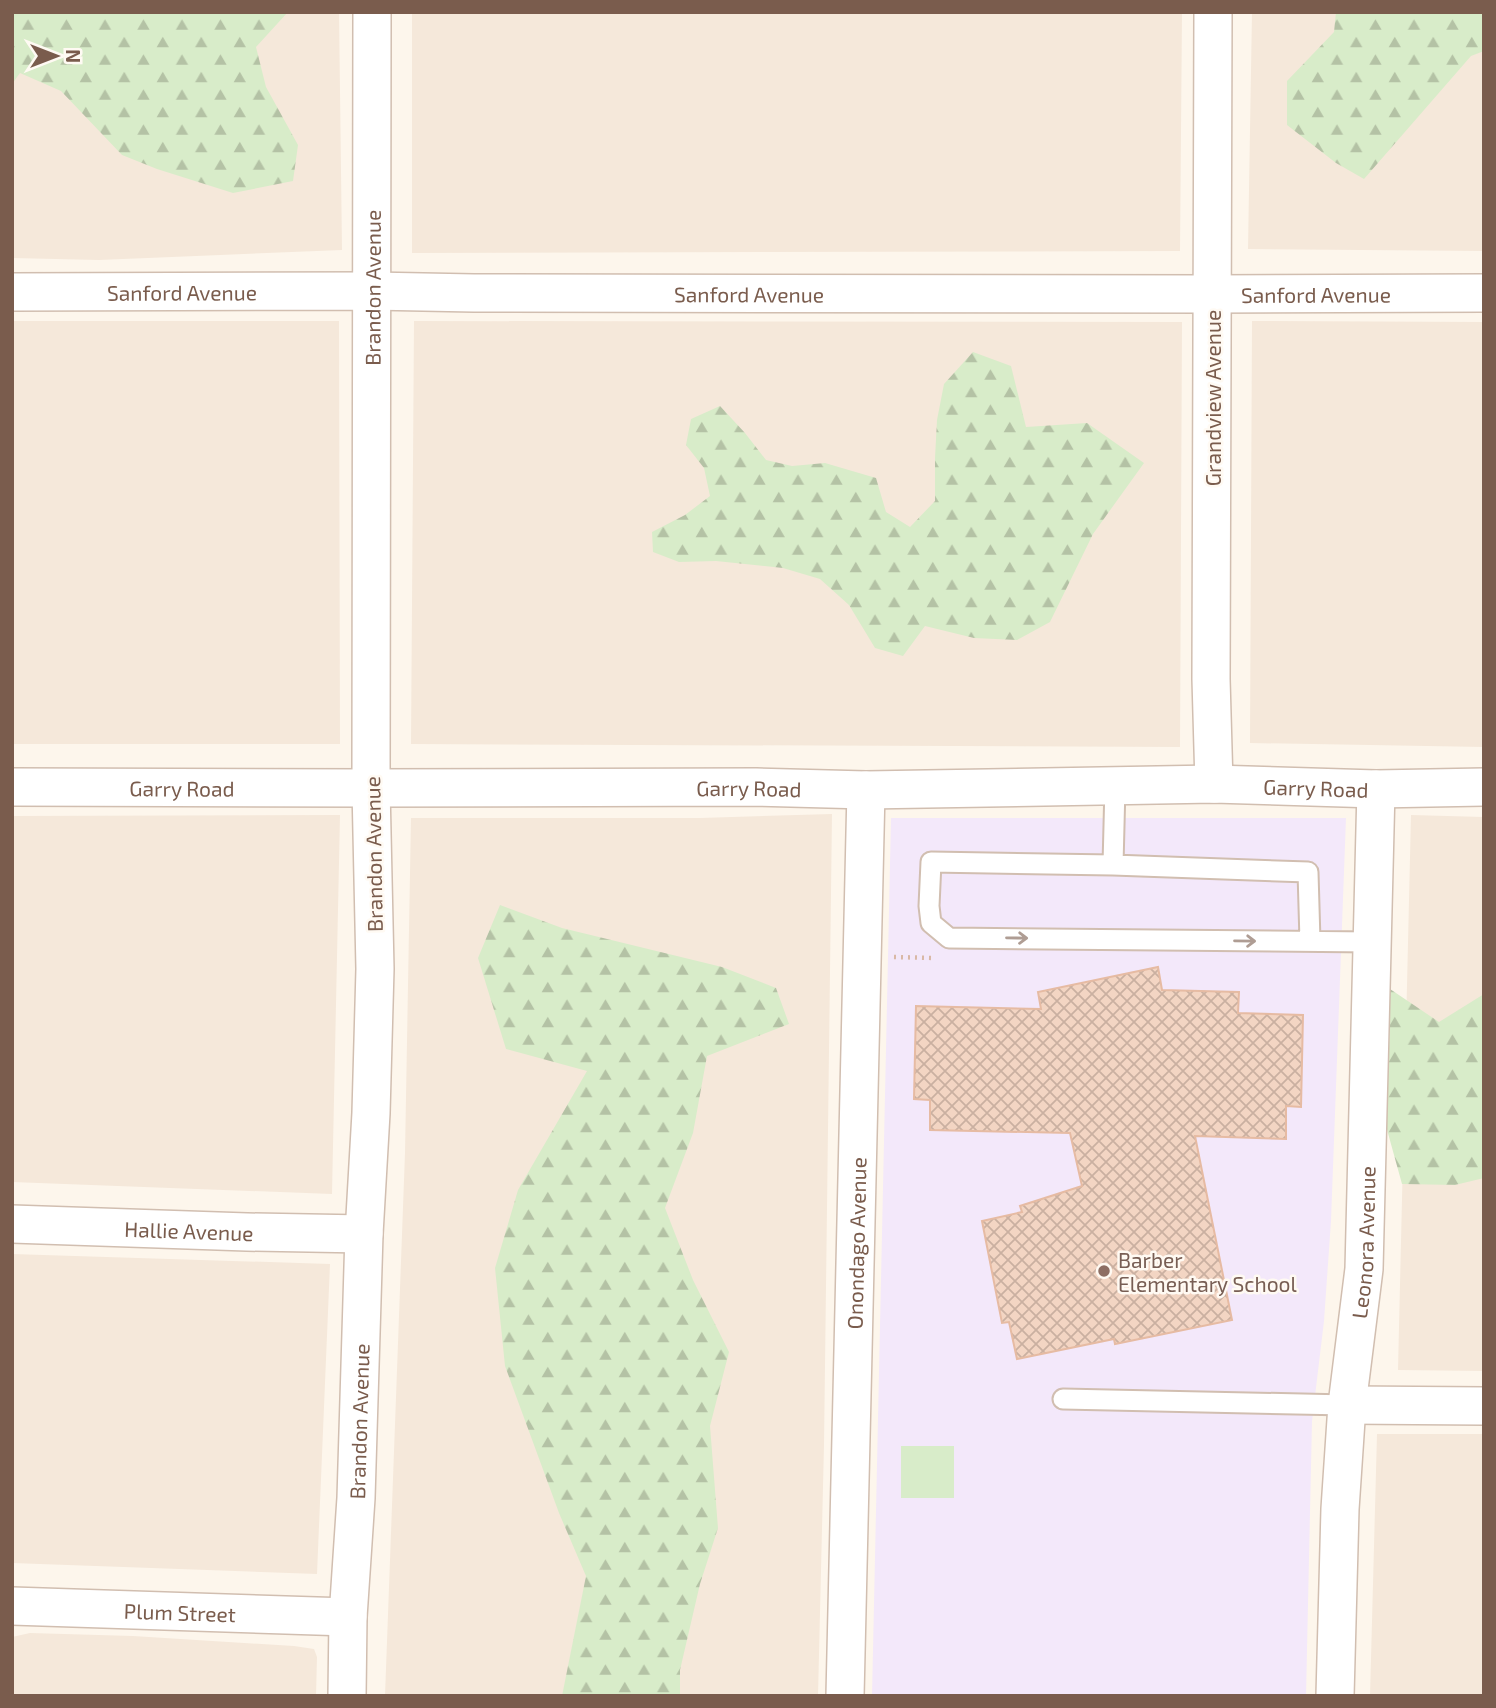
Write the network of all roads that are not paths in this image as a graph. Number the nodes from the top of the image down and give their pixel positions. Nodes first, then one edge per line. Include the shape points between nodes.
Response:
1 (372, 12) edge
2 (1213, 12) edge
3 (372, 291) junction
4 (12, 292) edge
5 (1484, 293) edge
6 (1213, 294) junction
7 (1214, 784) junction
8 (1115, 786) junction
9 (12, 787) edge
10 (1484, 787) edge
11 (371, 788) junction
12 (1376, 789) junction
13 (866, 790) junction
14 (1114, 865) junction
15 (1310, 942) junction
16 (1372, 942) junction
17 (12, 1224) edge
18 (364, 1234) junction
19 (1063, 1399) dead end
20 (1347, 1405) junction
21 (1484, 1406) edge
22 (12, 1606) edge
23 (348, 1618) junction
24 (347, 1696) edge
25 (845, 1696) edge
26 (1335, 1696) edge

1 - 3 street, Brandon Avenue
2 - 6 street, Grandview Avenue
3 - 4 street, Sanford Avenue
3 - 6 street, Sanford Avenue
3 - 11 street, Brandon Avenue
5 - 6 street, Sanford Avenue
6 - 7 street, Grandview Avenue
7 - 8 street, Garry Road
7 - 12 street, Garry Road
8 - 13 street, Garry Road
8 - 14 lane
9 - 11 street, Garry Road
10 - 12 street, Garry Road
11 - 13 street, Garry Road via 756,786
11 - 18 street, Brandon Avenue via 375,969
12 - 16 street, Leonora Avenue
13 - 25 street, Onondago Avenue
14 - 15 lane via 1308,872
14 -> 15 lane via 931,862 931,923 949,938
15 - 16 lane
16 - 20 street, Leonora Avenue via 1364,1269
17 - 18 street, Hallie Avenue
18 - 23 street, Brandon Avenue
19 - 20 lane
20 - 21 street
20 - 26 street, Leonora Avenue
22 - 23 street, Plum Street
23 - 24 street, Brandon Avenue

